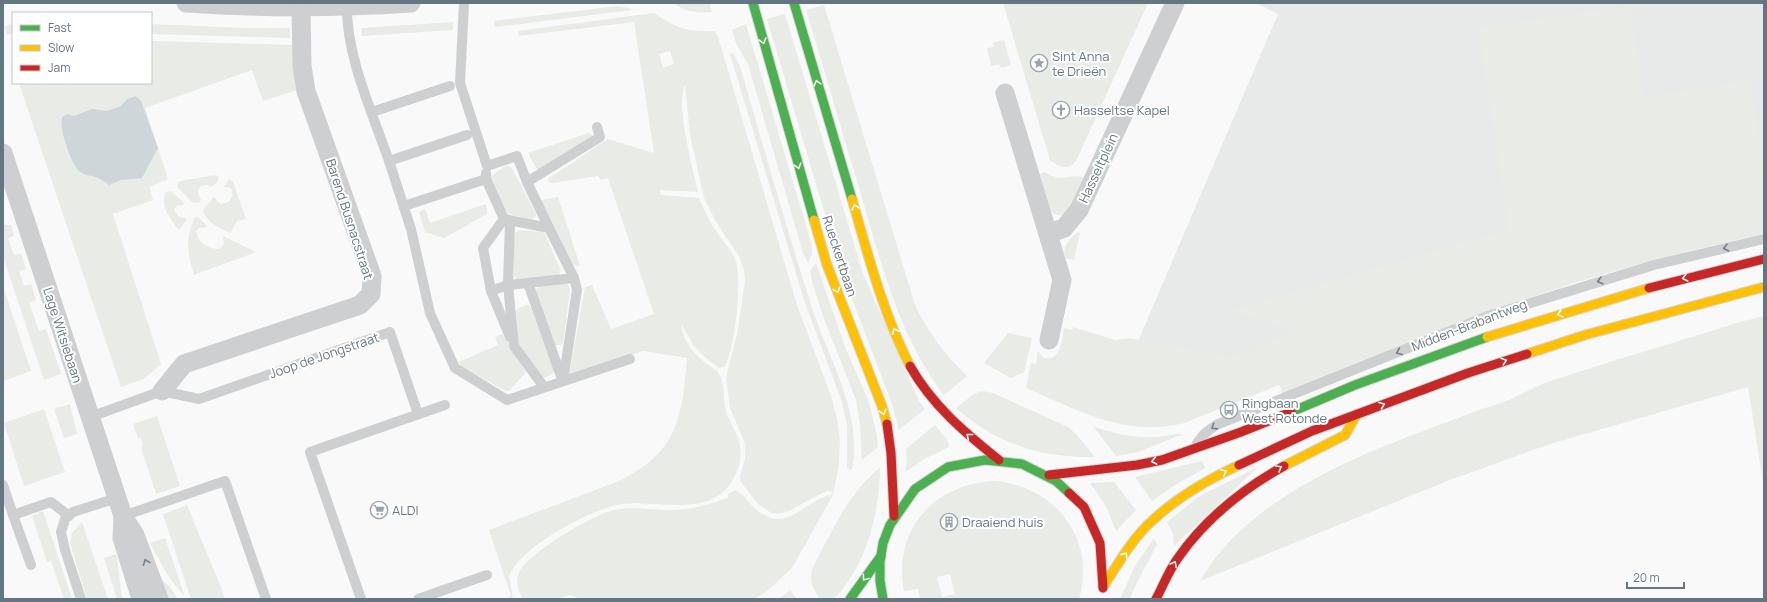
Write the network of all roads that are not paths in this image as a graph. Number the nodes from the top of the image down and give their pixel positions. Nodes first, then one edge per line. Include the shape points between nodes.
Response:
1 (186, 3) edge
2 (403, 3) edge
3 (464, 3) edge
4 (753, 3) edge
5 (794, 3) edge
6 (1175, 3) edge
7 (347, 6) junction
8 (301, 7) junction
9 (450, 86) dead end
10 (1005, 93) dead end
11 (372, 112) junction
12 (597, 127) dead end
13 (467, 134) dead end
14 (3, 153) edge
15 (389, 161) junction
16 (487, 166) junction
17 (486, 179) junction
18 (527, 182) junction
19 (404, 206) junction
20 (507, 220) junction
21 (549, 228) junction
22 (1048, 234) junction
23 (1764, 239) edge
24 (1764, 258) edge
25 (574, 278) junction
26 (528, 283) junction
27 (508, 285) junction
28 (1764, 287) edge
29 (491, 291) junction
30 (1049, 340) dead end
31 (514, 346) junction
32 (630, 359) dead end
33 (563, 381) junction
34 (544, 387) junction
35 (162, 391) junction
36 (444, 405) dead end
37 (418, 414) junction
38 (1357, 414) junction
39 (90, 417) junction
40 (1191, 450) junction
41 (1000, 460) junction
42 (1049, 475) junction
43 (3, 485) edge
44 (117, 498) junction
45 (13, 515) junction
46 (69, 516) junction
47 (123, 516) junction
48 (894, 516) junction
49 (881, 556) junction
50 (31, 566) dead end
51 (487, 575) dead end
52 (1103, 587) junction
53 (81, 599) edge
54 (141, 599) edge
55 (159, 599) edge
56 (266, 599) edge
57 (361, 599) edge
58 (418, 599) edge
59 (850, 599) edge
60 (883, 599) edge
61 (1101, 599) edge
62 (1156, 599) edge

1 - 8 street
2 - 7 street
3 - 16 lane via 460,82
4 -> 48 main road, Rueckertbaan via 827,265 882,406 891,453
41 -> 5 main road, Rueckertbaan via 942,412 925,391 908,362 876,281
6 - 22 street, Hasseltplein via 1078,210 1064,228
7 - 8 street
7 - 11 lane via 351,49
8 - 35 street, Barend Busnacstraat via 302,66 306,91 372,276 371,294 360,305 184,364
9 - 11 lane
10 - 22 street
11 - 15 lane
12 - 18 lane via 600,136
13 - 15 lane
14 - 39 street, Lage Witsiebaan
15 - 19 lane
16 - 17 lane
16 - 18 lane via 517,156
17 - 19 lane
17 - 20 lane
18 - 21 lane
19 - 34 lane via 430,313 455,368 507,400
20 - 21 lane
20 - 27 lane
20 - 29 lane via 483,248
21 - 25 lane
22 - 30 street via 1062,280
23 -> 40 lane, Midden-Brabantweg via 1654,265 1488,316 1216,425 1204,434
24 -> 40 main road, Midden-Brabantweg via 1658,285 1477,340
25 - 26 lane
25 - 33 lane via 578,290
26 - 27 lane
26 - 33 lane
27 - 29 lane
27 - 31 lane
38 -> 28 main road via 1468,373 1585,335
29 - 31 lane
31 - 34 lane
32 - 33 lane
33 - 34 lane
35 - 37 lane, Joop de Jongstraat via 198,399 390,332
35 - 39 lane
36 - 37 lane
37 - 57 lane via 310,452
52 -> 38 main road via 1151,521 1179,500 1216,476 1312,431
62 -> 38 main road via 1177,559 1201,528 1230,502 1262,479 1299,457 1345,435
39 - 44 street, Lage Witsiebaan
40 -> 42 main road, Midden-Brabantweg via 1137,465
41 - 42 main road via 1025,465
41 - 48 main road via 968,462 939,473 914,491
42 - 52 main road via 1074,496 1093,523 1103,554
43 - 45 lane
44 - 46 lane via 73,512
44 - 47 street, Lage Witsiebaan
45 - 46 lane via 51,502
45 - 50 lane
46 - 53 lane via 65,519 61,532
47 - 54 street, Lage Witsiebaan via 122,538
55 -> 47 street, Lage Witsiebaan via 136,535
47 - 56 lane via 225,481
48 - 49 main road via 887,531
49 -> 59 main road
49 - 60 main road
51 - 58 lane
52 - 61 main road

